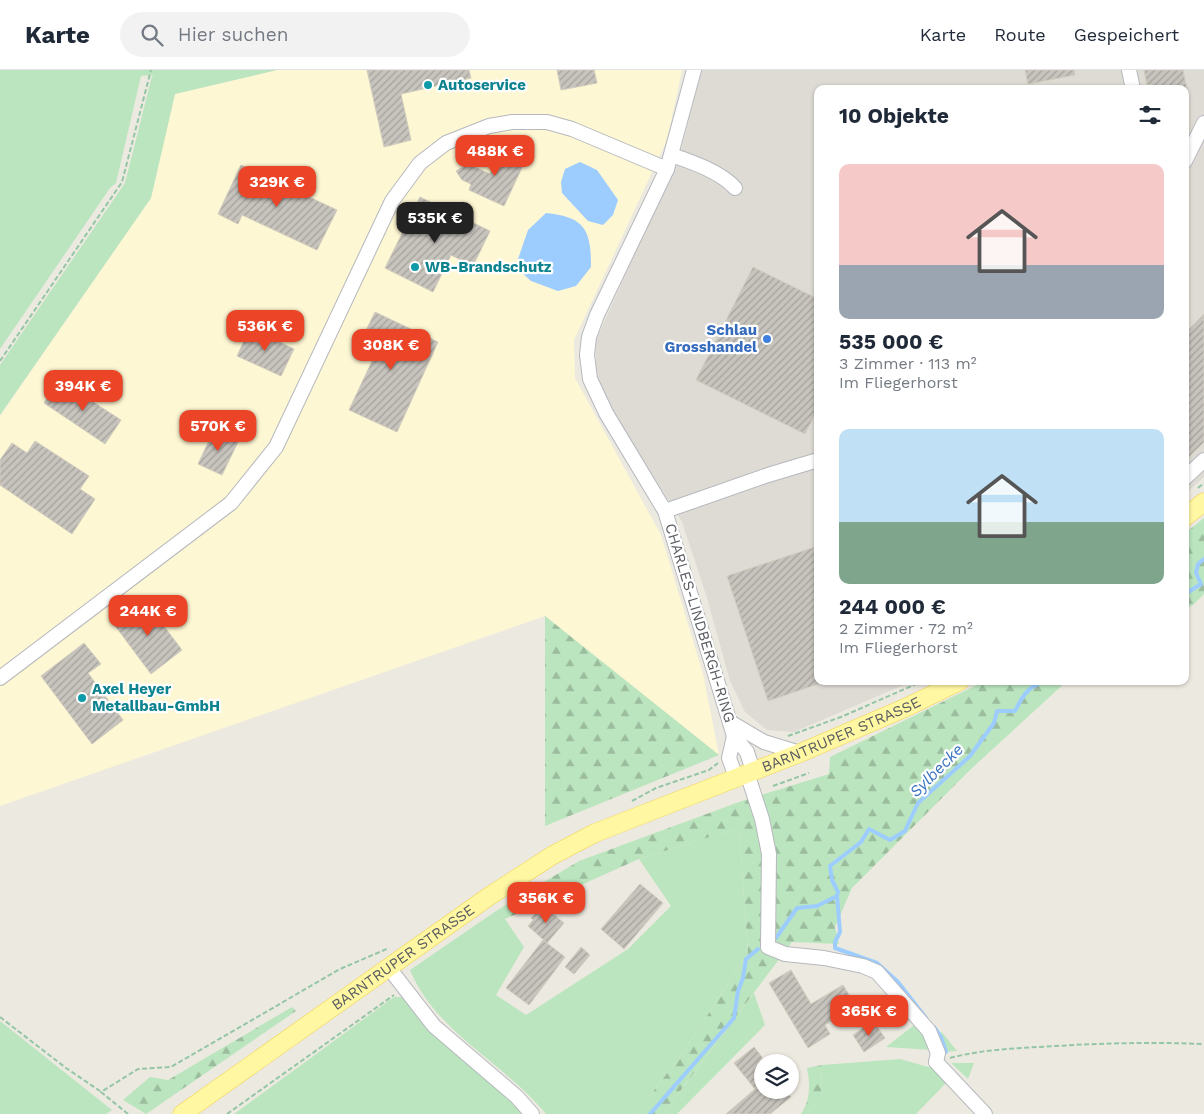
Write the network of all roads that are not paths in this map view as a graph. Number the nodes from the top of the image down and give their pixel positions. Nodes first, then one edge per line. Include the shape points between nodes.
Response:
1 (694, 70) edge
2 (1129, 70) edge
3 (1132, 85) edge
4 (1204, 123) edge
5 (1189, 153) edge
6 (672, 155) junction
7 (667, 169) junction
8 (735, 188) dead end
9 (1204, 460) edge
10 (814, 461) edge
11 (1189, 474) edge
12 (1204, 502) edge
13 (665, 511) junction
14 (1189, 514) edge
15 (0, 678) edge
16 (952, 685) edge
17 (732, 729) junction
18 (800, 753) junction
19 (746, 774) junction
20 (389, 968) junction
21 (182, 1114) edge
22 (532, 1114) edge
23 (984, 1114) edge

1 - 6 street, CHARLES-LINDBERGH-RING
2 - 3 street
4 - 5 street
6 - 7 street, CHARLES-LINDBERGH-RING
6 - 8 street via 729,182
7 - 13 street, CHARLES-LINDBERGH-RING via 597,315 587,355 594,391
7 - 15 street via 572,129 547,122 489,126 446,143 420,163 392,200 276,447 231,503
9 - 11 street
10 - 13 street, CHARLES-LINDBERGH-RING
12 - 14 main road
13 - 17 street, CHARLES-LINDBERGH-RING
16 - 18 main road, BARNTRUPER STRASSE
17 - 18 street
17 - 19 street, CHARLES-LINDBERGH-RING via 729,758
18 - 19 main road, BARNTRUPER STRASSE
19 - 20 main road, BARNTRUPER STRASSE via 604,829 553,855
19 - 23 street, BARNTRUPER STRASSE via 762,819 769,854 768,948 785,954 863,966 877,972 929,1030 938,1053 936,1062
20 - 21 main road, BARNTRUPER STRASSE
20 - 22 street via 434,1026

